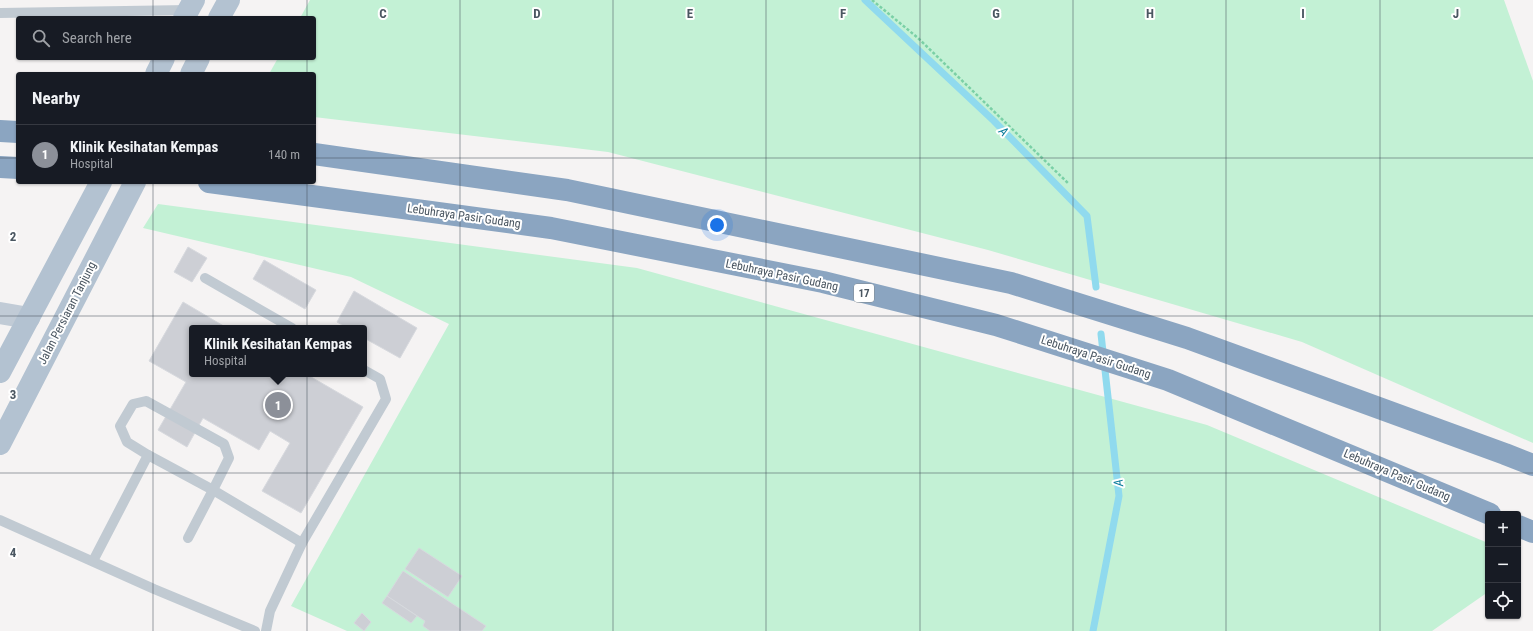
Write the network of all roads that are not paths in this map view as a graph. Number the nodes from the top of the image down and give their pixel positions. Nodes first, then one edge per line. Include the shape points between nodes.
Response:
1 (229, 0) edge
2 (189, 9) edge
3 (0, 13) edge
4 (221, 16) edge
5 (163, 60) edge
6 (198, 60) edge
7 (157, 72) edge
8 (192, 72) edge
9 (316, 154) edge
10 (0, 167) edge
11 (16, 168) edge
12 (100, 184) edge
13 (134, 184) edge
14 (224, 184) edge
15 (205, 278) dead end
16 (0, 313) edge
17 (29, 318) junction
18 (287, 325) edge
19 (0, 372) edge
20 (367, 372) edge
21 (0, 444) edge
22 (148, 454) junction
23 (1533, 465) edge
24 (213, 490) junction
25 (1485, 512) edge
26 (0, 520) edge
27 (1521, 527) edge
28 (1533, 532) edge
29 (188, 538) dead end
30 (302, 543) junction
31 (93, 561) junction
32 (255, 631) edge
33 (266, 631) edge

1 - 4 main road
2 - 3 lane
5 - 7 main road
6 - 8 main road
9 - 23 highway via 567,190 1011,283 1187,338
10 - 11 highway
12 - 17 main road
13 - 21 main road, Jalan Persiaran Tanjung
14 - 25 highway, Lebuhraya Pasir Gudang / 17 via 551,228 823,282 996,325 1168,380
15 - 18 lane
16 - 17 street
17 - 19 main road
20 - 30 lane via 380,379 386,399
22 - 24 lane
22 - 24 lane via 127,442 120,426 133,404 146,401 224,444 229,458
22 - 31 lane
24 - 29 lane
24 - 30 lane
26 - 31 lane
27 - 28 highway
30 - 33 lane via 270,611
31 - 32 lane

